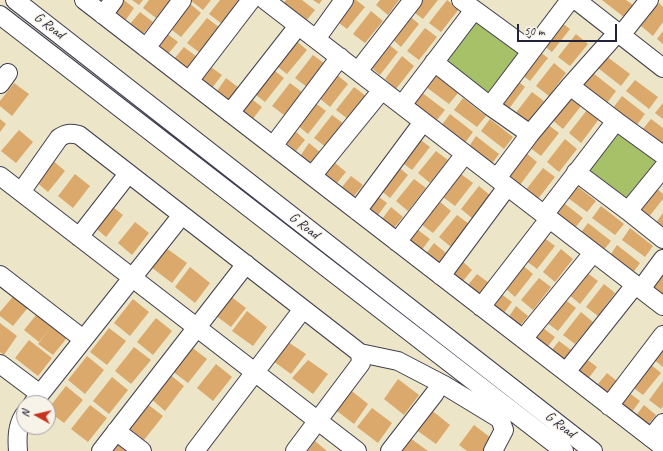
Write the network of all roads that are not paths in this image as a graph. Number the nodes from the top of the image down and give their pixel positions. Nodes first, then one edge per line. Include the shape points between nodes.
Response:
1 (15, 0) edge
2 (84, 0) edge
3 (114, 0) edge
4 (182, 0) edge
5 (251, 0) edge
6 (265, 0) edge
7 (344, 0) edge
8 (413, 0) edge
9 (570, 0) edge
10 (576, 0) edge
11 (649, 0) edge
12 (468, 5) edge
13 (0, 15) edge
14 (103, 15) junction
15 (298, 26) junction
16 (619, 34) junction
17 (316, 39) junction
18 (146, 48) junction
19 (531, 51) junction
20 (340, 57) junction
21 (434, 62) junction
22 (663, 68) edge
23 (358, 71) junction
24 (189, 81) junction
25 (570, 86) junction
26 (382, 90) junction
27 (402, 105) junction
28 (490, 106) junction
29 (230, 113) junction
30 (616, 121) junction
31 (423, 122) junction
32 (530, 134) junction
33 (273, 146) junction
34 (465, 154) junction
35 (663, 155) edge
36 (663, 168) edge
37 (576, 172) junction
38 (128, 174) junction
39 (0, 176) edge
40 (312, 176) junction
41 (502, 182) junction
42 (21, 192) junction
43 (357, 211) junction
44 (628, 211) junction
45 (182, 215) junction
46 (547, 217) junction
47 (79, 237) junction
48 (663, 239) edge
49 (397, 242) junction
50 (593, 252) junction
51 (663, 259) edge
52 (246, 264) junction
53 (0, 276) edge
54 (441, 276) junction
55 (132, 278) junction
56 (638, 287) junction
57 (663, 306) edge
58 (481, 307) junction
59 (303, 309) junction
60 (196, 327) junction
61 (663, 335) edge
62 (83, 339) junction
63 (523, 339) junction
64 (360, 353) junction
65 (0, 364) edge
66 (255, 372) junction
67 (566, 372) junction
68 (435, 393) dead end
69 (32, 395) edge
70 (39, 395) edge
71 (610, 406) junction
72 (318, 421) junction
73 (663, 423) edge
74 (116, 431) junction
75 (18, 435) edge
76 (657, 443) edge
77 (562, 444) edge
78 (347, 448) edge
79 (496, 450) edge
80 (18, 451) edge
81 (101, 451) edge
82 (142, 451) edge
83 (195, 451) edge
84 (294, 451) edge
85 (390, 451) edge
86 (593, 451) edge

1 - 77 street, G Road
2 - 14 street
3 - 14 street
4 - 18 street
5 - 24 street
6 - 15 street
7 - 17 street
8 - 23 street
9 - 19 street
10 - 16 street
11 - 16 street
12 - 19 street
12 - 21 street
13 - 77 street, G Road
14 - 18 street
15 - 17 street
15 - 29 street
16 - 22 street
16 - 25 street
17 - 20 street
18 - 24 street
19 - 28 street
20 - 23 street
20 - 33 street
21 - 27 street
21 - 28 street
23 - 26 street
24 - 29 street
25 - 30 street
25 - 32 street
26 - 27 street
26 - 40 street
27 - 31 street
28 - 32 street
29 - 33 street
30 - 35 street
30 - 37 street
31 - 34 street
31 - 43 street
32 - 41 street
33 - 40 street
34 - 41 street
34 - 49 street
36 - 44 street
37 - 44 street
37 - 46 street
38 - 42 street via 79,135 66,134 59,138
38 - 45 street
38 - 47 street
39 - 42 street
40 - 43 street
41 - 46 street
41 - 54 street
42 - 47 street
43 - 49 street
44 - 48 street
45 - 52 street
45 - 55 street
46 - 50 street
46 - 58 street
47 - 55 street
49 - 54 street
50 - 56 street
50 - 63 street
51 - 56 street
52 - 59 street
52 - 60 street
53 - 62 street
54 - 58 street
55 - 60 street
55 - 62 street
56 - 57 street
56 - 67 street
58 - 63 street
59 - 64 street
59 - 66 street
60 - 66 street
60 - 74 street
61 - 71 street
62 - 70 street
63 - 67 street
64 - 72 street via 361,363
64 - 79 street via 398,361 500,419 504,430
65 - 69 street
66 - 72 street
66 - 83 street
67 - 71 street
68 - 85 street
71 - 76 street
72 - 78 street
72 - 84 street
73 - 76 street
74 - 81 street
74 - 82 street
75 - 80 street
77 - 86 street, G Road

